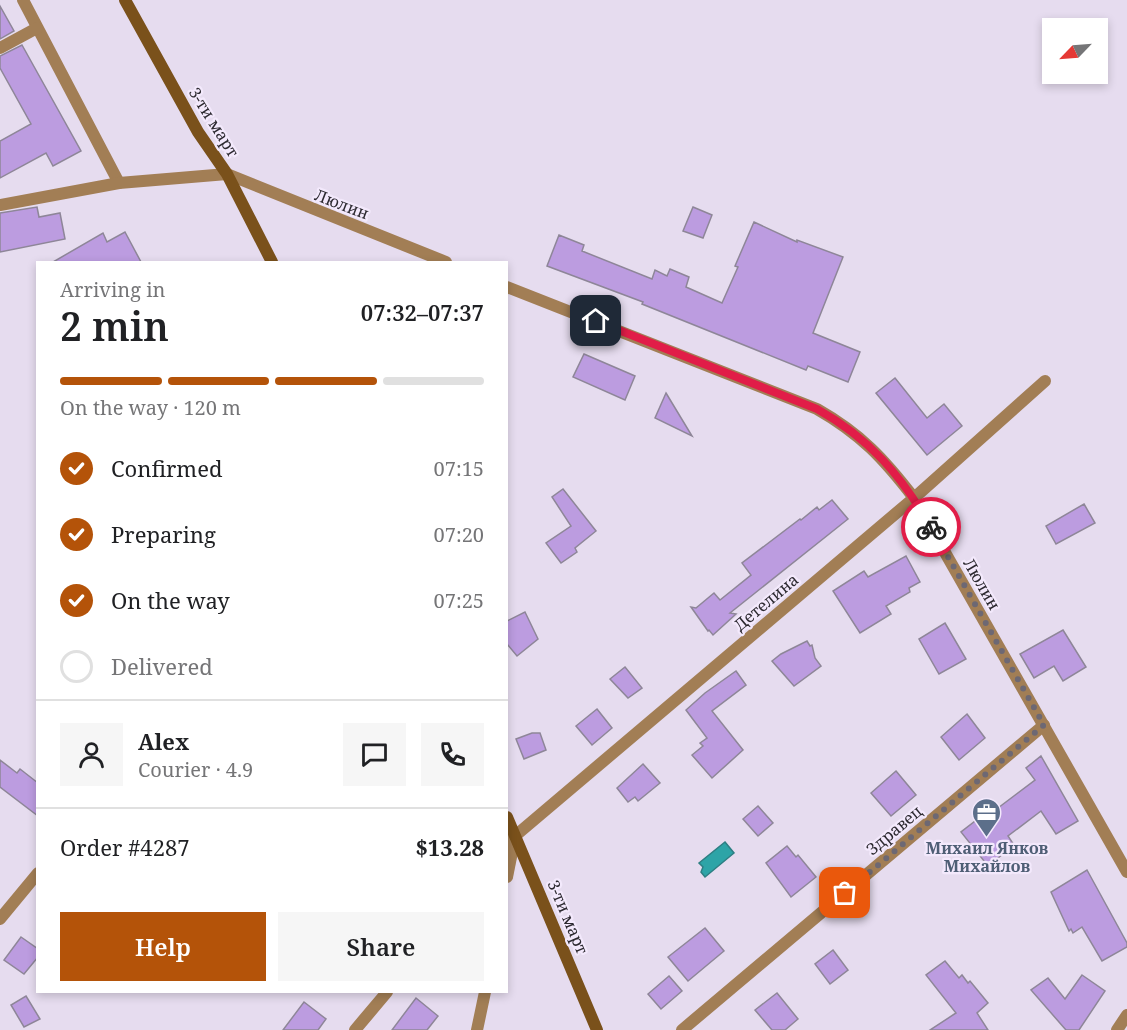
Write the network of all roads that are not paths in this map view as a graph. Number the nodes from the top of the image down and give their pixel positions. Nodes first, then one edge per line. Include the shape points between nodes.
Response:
1 (23, 0) edge
2 (125, 0) edge
3 (37, 28) junction
4 (0, 48) edge
5 (227, 174) junction
6 (119, 183) junction
7 (0, 205) edge
8 (271, 261) edge
9 (444, 261) edge
10 (508, 286) edge
11 (1045, 381) dead end
12 (914, 498) junction
13 (1044, 725) junction
14 (508, 823) edge
15 (511, 841) edge
16 (508, 868) edge
17 (1127, 872) edge
18 (36, 875) edge
19 (0, 920) edge
20 (386, 993) edge
21 (485, 993) edge
22 (1127, 1015) edge
23 (355, 1030) edge
24 (477, 1030) edge
25 (597, 1030) edge
26 (682, 1030) edge
27 (1117, 1030) edge

1 - 3 street
2 - 5 street, 3-ти март via 198,132
3 - 4 street
3 - 6 street
5 - 6 street
5 - 8 street, 3-ти март
5 - 9 street, Люлин
6 - 7 street
10 - 12 street, Люлин via 817,409 869,444
11 - 12 street, Детелина
12 - 13 street, Люлин
12 - 15 street, Детелина
13 - 17 street, Люлин
13 - 26 street, Здравец
14 - 15 street, 3-ти март
15 - 16 street
15 - 25 street, 3-ти март
18 - 19 street
20 - 23 street
21 - 24 street
22 - 27 street

